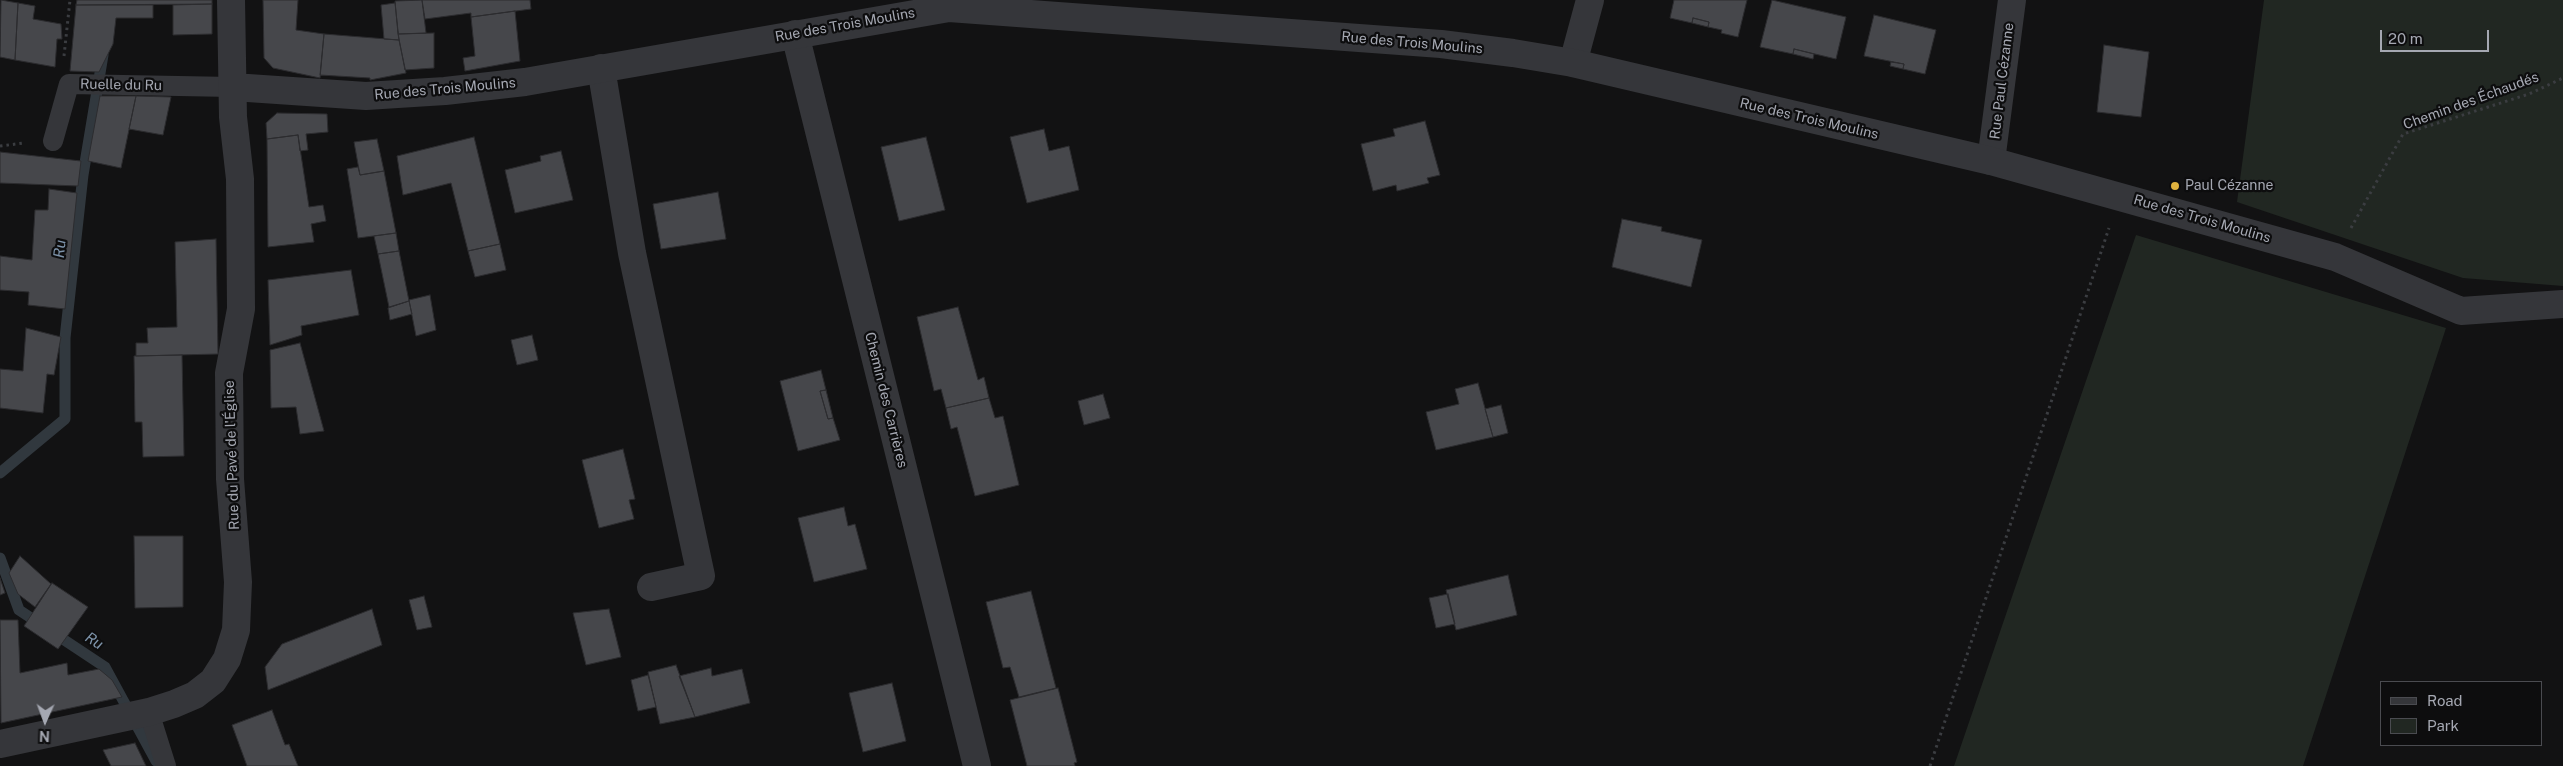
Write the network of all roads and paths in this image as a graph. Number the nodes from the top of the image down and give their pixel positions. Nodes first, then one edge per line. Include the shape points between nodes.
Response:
1 (230, 0) edge
2 (1590, 0) edge
3 (2012, 0) edge
4 (949, 4) edge
5 (795, 34) junction
6 (1573, 63) junction
7 (601, 68) junction
8 (2563, 78) edge
9 (233, 88) junction
10 (53, 141) dead end
11 (1991, 161) junction
12 (2119, 196) junction
13 (2335, 257) junction
14 (2563, 304) edge
15 (651, 587) dead end
16 (149, 712) junction
17 (0, 744) edge
18 (166, 766) edge
19 (977, 766) edge
20 (1930, 766) edge

1 - 9 street, Rue du Pavé de l'Église
2 - 6 street
3 - 11 street, Rue Paul Cézanne
4 - 5 street, Rue des Trois Moulins
4 - 6 street, Rue des Trois Moulins via 1441,44
5 - 7 street, Rue des Trois Moulins
5 - 19 street, Chemin des Carrières
6 - 11 street, Rue des Trois Moulins
7 - 9 street, Rue des Trois Moulins via 525,82 376,95
7 - 15 street via 632,253 700,576
8 - 13 path, Chemin des Échaudés via 2529,94 2403,134
9 - 10 lane, Ruelle du Ru via 69,84
9 - 16 street, Rue du Pavé de l'Église via 240,179 241,309 228,373 230,479 238,582 236,630 227,660 213,682 195,695
11 - 12 street, Rue des Trois Moulins
12 - 13 street, Rue des Trois Moulins
12 - 20 path
13 - 14 street, Rue des Trois Moulins via 2461,311
16 - 17 street, Rue du Pavé de l'Église
16 - 18 lane

